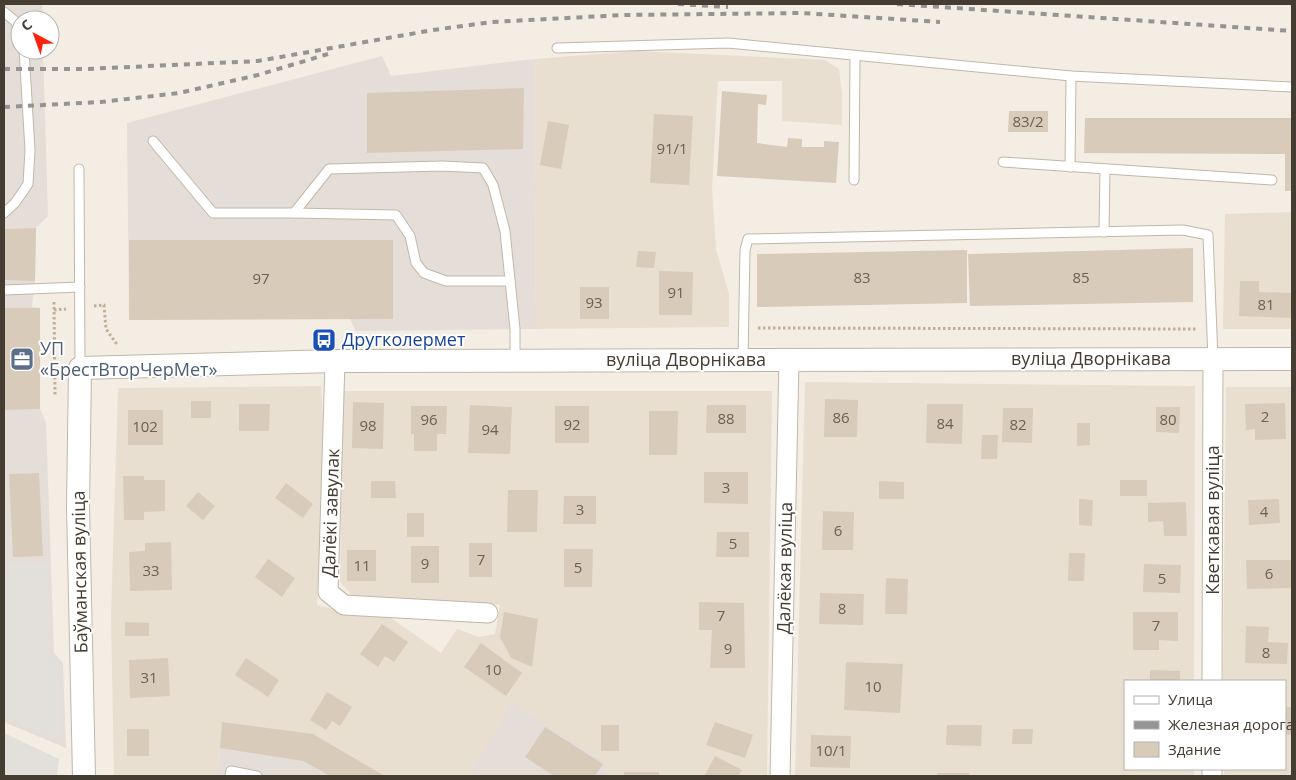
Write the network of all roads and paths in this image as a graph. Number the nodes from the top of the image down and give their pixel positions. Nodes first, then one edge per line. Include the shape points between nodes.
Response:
1 (558, 48) dead end
2 (855, 56) junction
3 (25, 60) edge
4 (1072, 76) junction
5 (1292, 87) edge
6 (153, 141) dead end
7 (1003, 162) dead end
8 (1070, 166) junction
9 (79, 169) dead end
10 (1105, 169) junction
11 (854, 180) dead end
12 (1272, 180) dead end
13 (4, 213) edge
14 (294, 213) junction
15 (1104, 232) junction
16 (510, 281) junction
17 (80, 287) junction
18 (4, 290) edge
19 (744, 328) junction
20 (1212, 329) junction
21 (1213, 359) junction
22 (1292, 359) edge
23 (743, 360) junction
24 (789, 360) junction
25 (335, 361) junction
26 (515, 361) junction
27 (80, 368) junction
28 (488, 613) dead end
29 (1212, 680) edge
30 (84, 776) edge
31 (230, 776) edge
32 (257, 776) edge
33 (780, 776) edge

1 - 2 lane via 728,44
2 - 4 lane
2 - 11 lane
3 - 13 lane via 30,150 28,184 16,203
4 - 5 lane
4 - 8 lane
6 - 14 lane via 213,213
7 - 8 lane
8 - 10 lane
9 - 17 lane
10 - 12 lane
10 - 15 lane
14 - 16 lane via 396,215 410,236 416,262 424,273 446,281
14 - 16 lane via 329,169 482,168 493,184 503,221
15 - 19 lane via 748,239 745,250
15 - 20 lane via 1183,230 1208,235
16 - 26 lane
17 - 18 lane
17 - 27 lane
19 - 20 path
19 - 23 lane
20 - 21 lane
21 - 22 street, вуліца Дворнікава
21 - 24 street, вуліца Дворнікава
21 - 29 street, Кветкавая вуліца
23 - 24 street, вуліца Дворнікава
23 - 26 street, вуліца Дворнікава
24 - 33 street, Далёкая вуліца
25 - 26 street, вуліца Дворнікава
25 - 27 street, вуліца Дворнікава
25 - 28 street, Далёкі завулак via 328,592 344,605
27 - 30 street, Баўманская вуліца via 78,507
31 - 32 lane via 232,771

